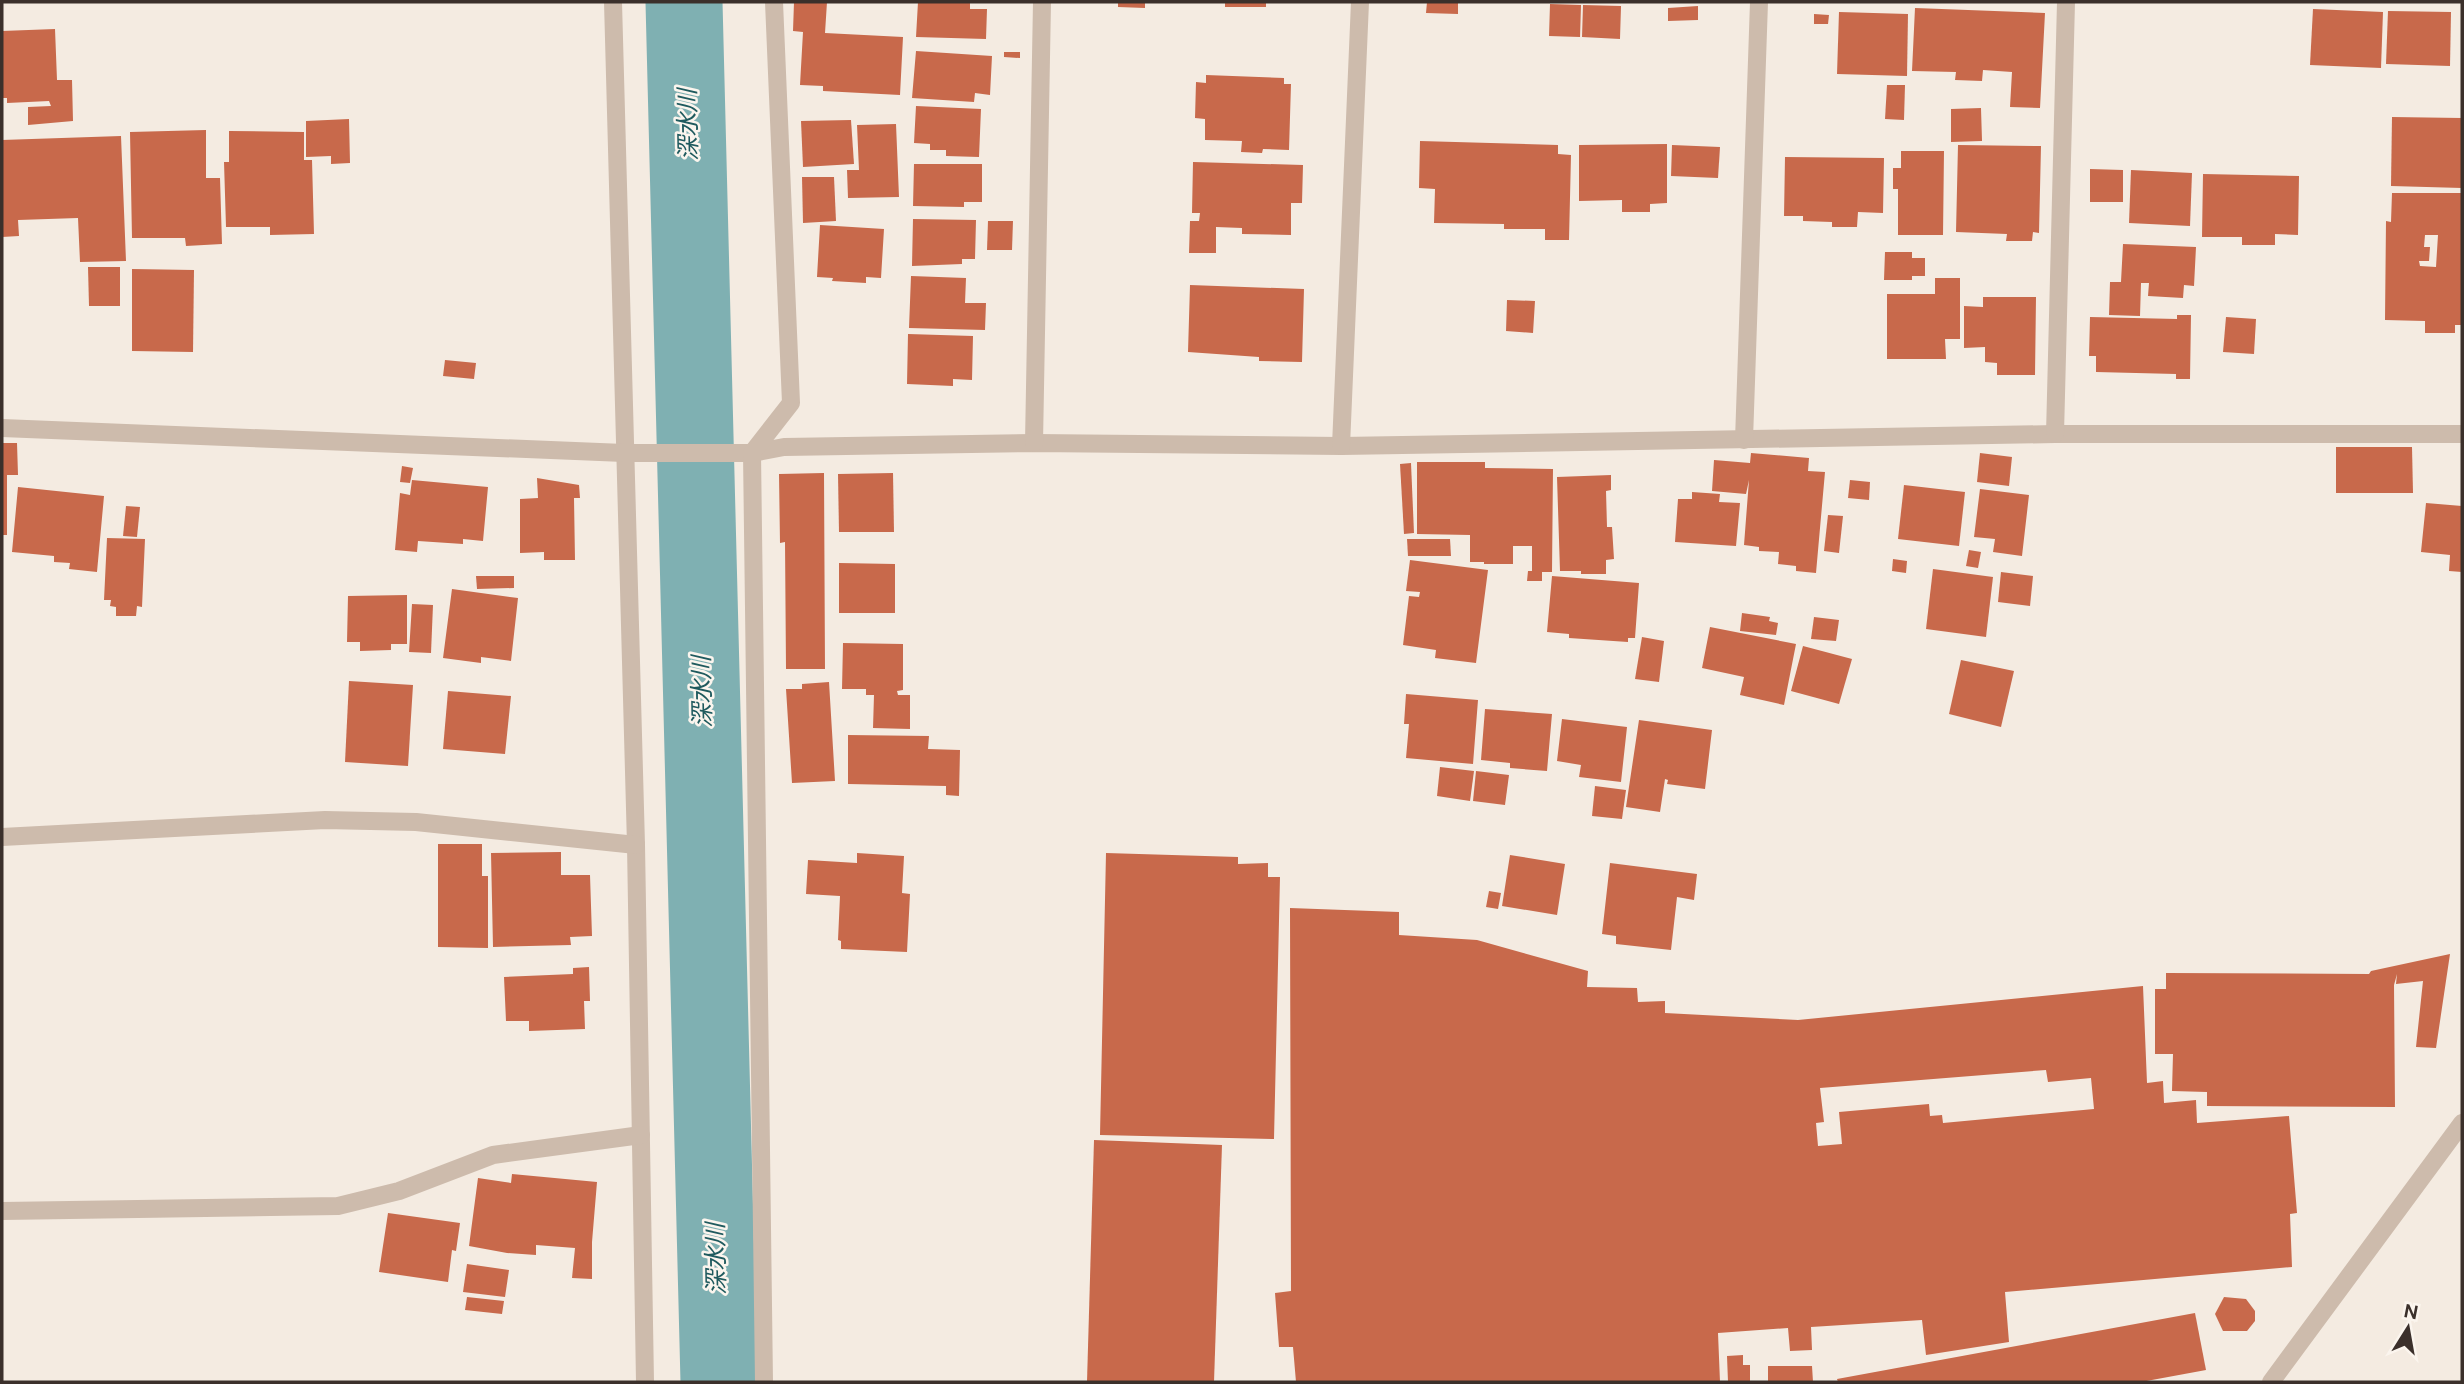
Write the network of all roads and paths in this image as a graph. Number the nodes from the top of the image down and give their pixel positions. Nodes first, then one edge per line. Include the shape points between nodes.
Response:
1 (613, 2) edge
2 (774, 2) edge
3 (1042, 2) edge
4 (1360, 2) edge
5 (1759, 2) edge
6 (2066, 2) edge
7 (2, 428) edge
8 (2462, 434) edge
9 (2055, 435) junction
10 (1744, 440) junction
11 (1034, 443) junction
12 (1341, 446) junction
13 (624, 453) junction
14 (752, 453) junction
15 (2, 837) edge
16 (636, 845) junction
17 (2462, 1123) edge
18 (641, 1135) junction
19 (2, 1211) edge
20 (645, 1382) edge
21 (764, 1382) edge
22 (2270, 1382) edge

1 - 13 street
2 - 14 street via 791,403
3 - 11 street
4 - 12 street
5 - 10 street
6 - 9 street
7 - 13 street
8 - 9 street
9 - 10 street
10 - 12 street
11 - 12 street
11 - 14 street via 784,447
13 - 14 street
13 - 16 street
14 - 21 street
15 - 16 street via 326,820 416,822
16 - 18 street
17 - 22 street
18 - 19 street via 493,1155 399,1191 338,1206
18 - 20 street

